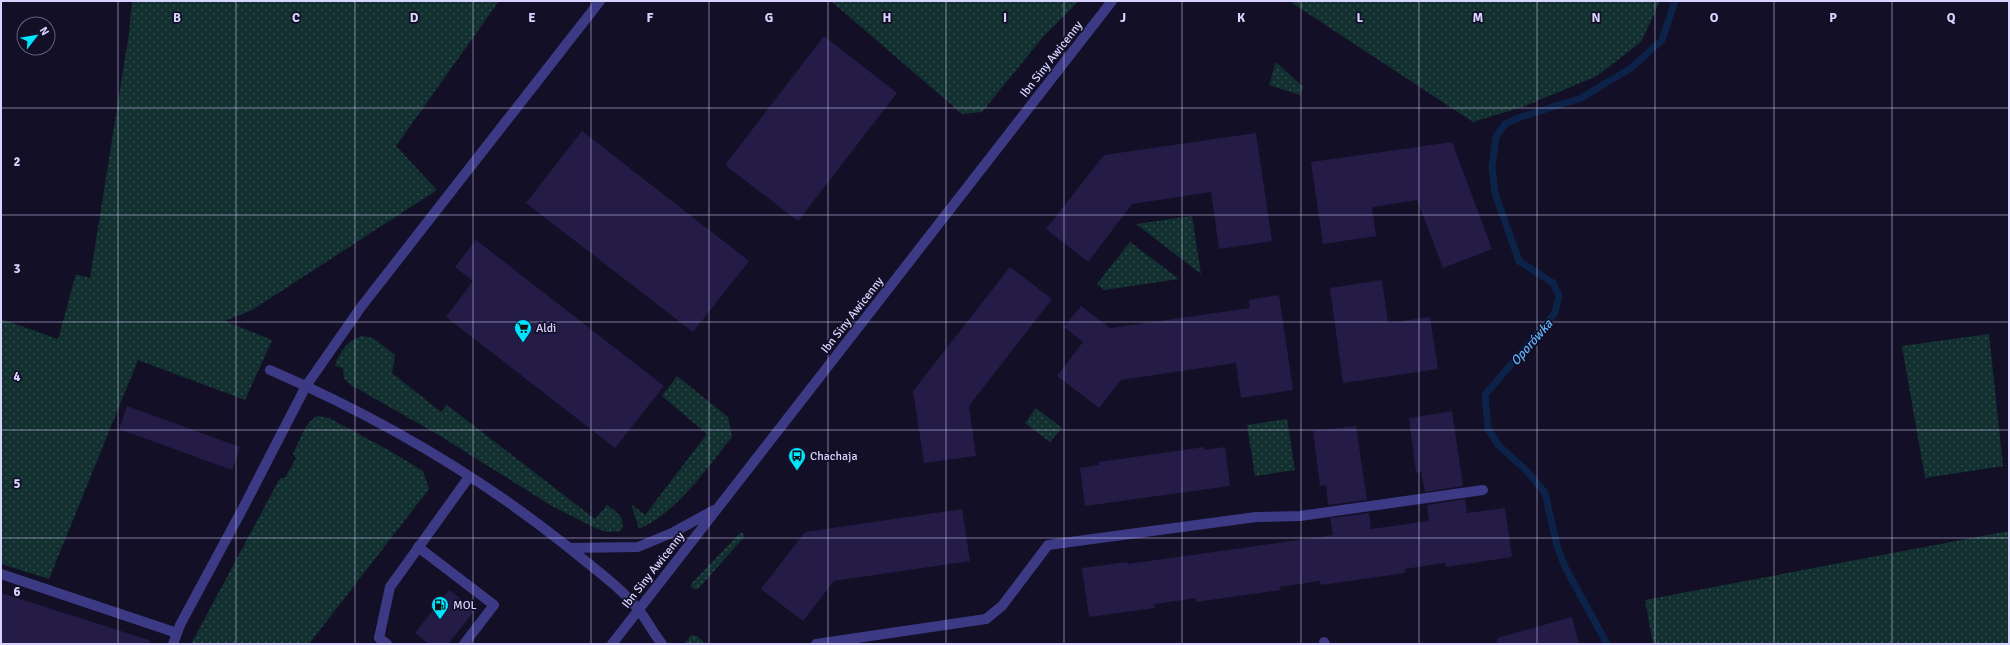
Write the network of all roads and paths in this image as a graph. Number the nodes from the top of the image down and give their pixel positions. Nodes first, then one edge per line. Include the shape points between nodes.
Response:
1 (600, 1) edge
2 (1112, 1) edge
3 (270, 370) dead end
4 (306, 386) junction
5 (469, 477) junction
6 (1483, 490) dead end
7 (718, 508) junction
8 (418, 547) junction
9 (569, 548) junction
10 (1, 574) edge
11 (638, 610) junction
12 (177, 633) junction
13 (381, 642) edge
14 (173, 644) edge
15 (464, 644) edge
16 (612, 644) edge
17 (662, 644) edge
18 (816, 644) edge

1 - 4 street via 361,307
2 - 7 street, Ibn Siny Awicenny
3 - 4 street
4 - 5 street via 384,426
4 - 12 street
5 - 8 street
5 - 9 street via 531,518
6 - 18 street via 1300,516 1256,517 1048,545 1002,606 986,619
7 - 9 street via 674,532 638,547
7 - 11 street, Ibn Siny Awicenny
8 - 13 street via 390,587
8 - 15 street via 494,605
9 - 11 street via 594,567
10 - 12 street
11 - 16 street, Ibn Siny Awicenny
11 - 17 street
12 - 14 street

